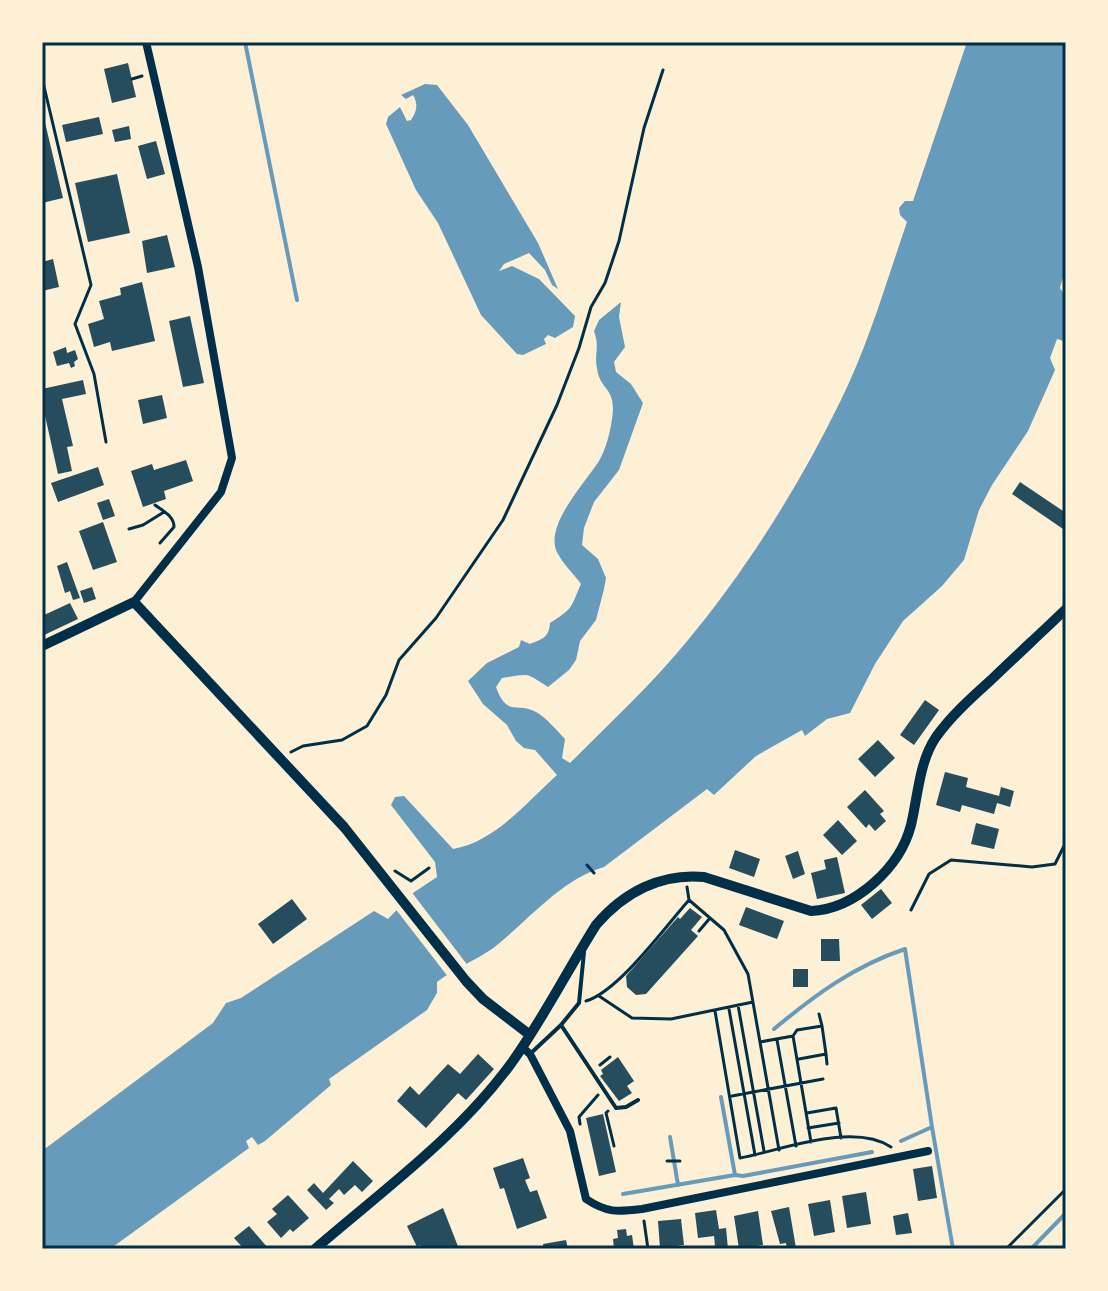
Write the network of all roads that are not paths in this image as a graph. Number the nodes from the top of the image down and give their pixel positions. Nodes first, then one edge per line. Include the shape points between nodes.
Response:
1 (146, 42) edge
2 (134, 602) junction
3 (1066, 609) edge
4 (42, 646) edge
5 (585, 942) junction
6 (561, 1025) junction
7 (530, 1035) junction
8 (526, 1050) junction
9 (638, 1100) dead end
10 (928, 1151) dead end
11 (315, 1249) edge

1 - 2 street via 198,267 232,458 221,492
2 - 4 street
2 - 7 street via 281,757 388,880 466,981
3 - 5 street via 934,740 903,844 854,899 811,911 685,875 656,880 628,895 607,912
5 - 6 lane via 579,1003
5 - 7 street
6 - 8 lane
6 - 9 lane via 616,1108
7 - 8 street
8 - 10 street via 570,1131 586,1199 602,1210 642,1209
8 - 11 street via 471,1111

